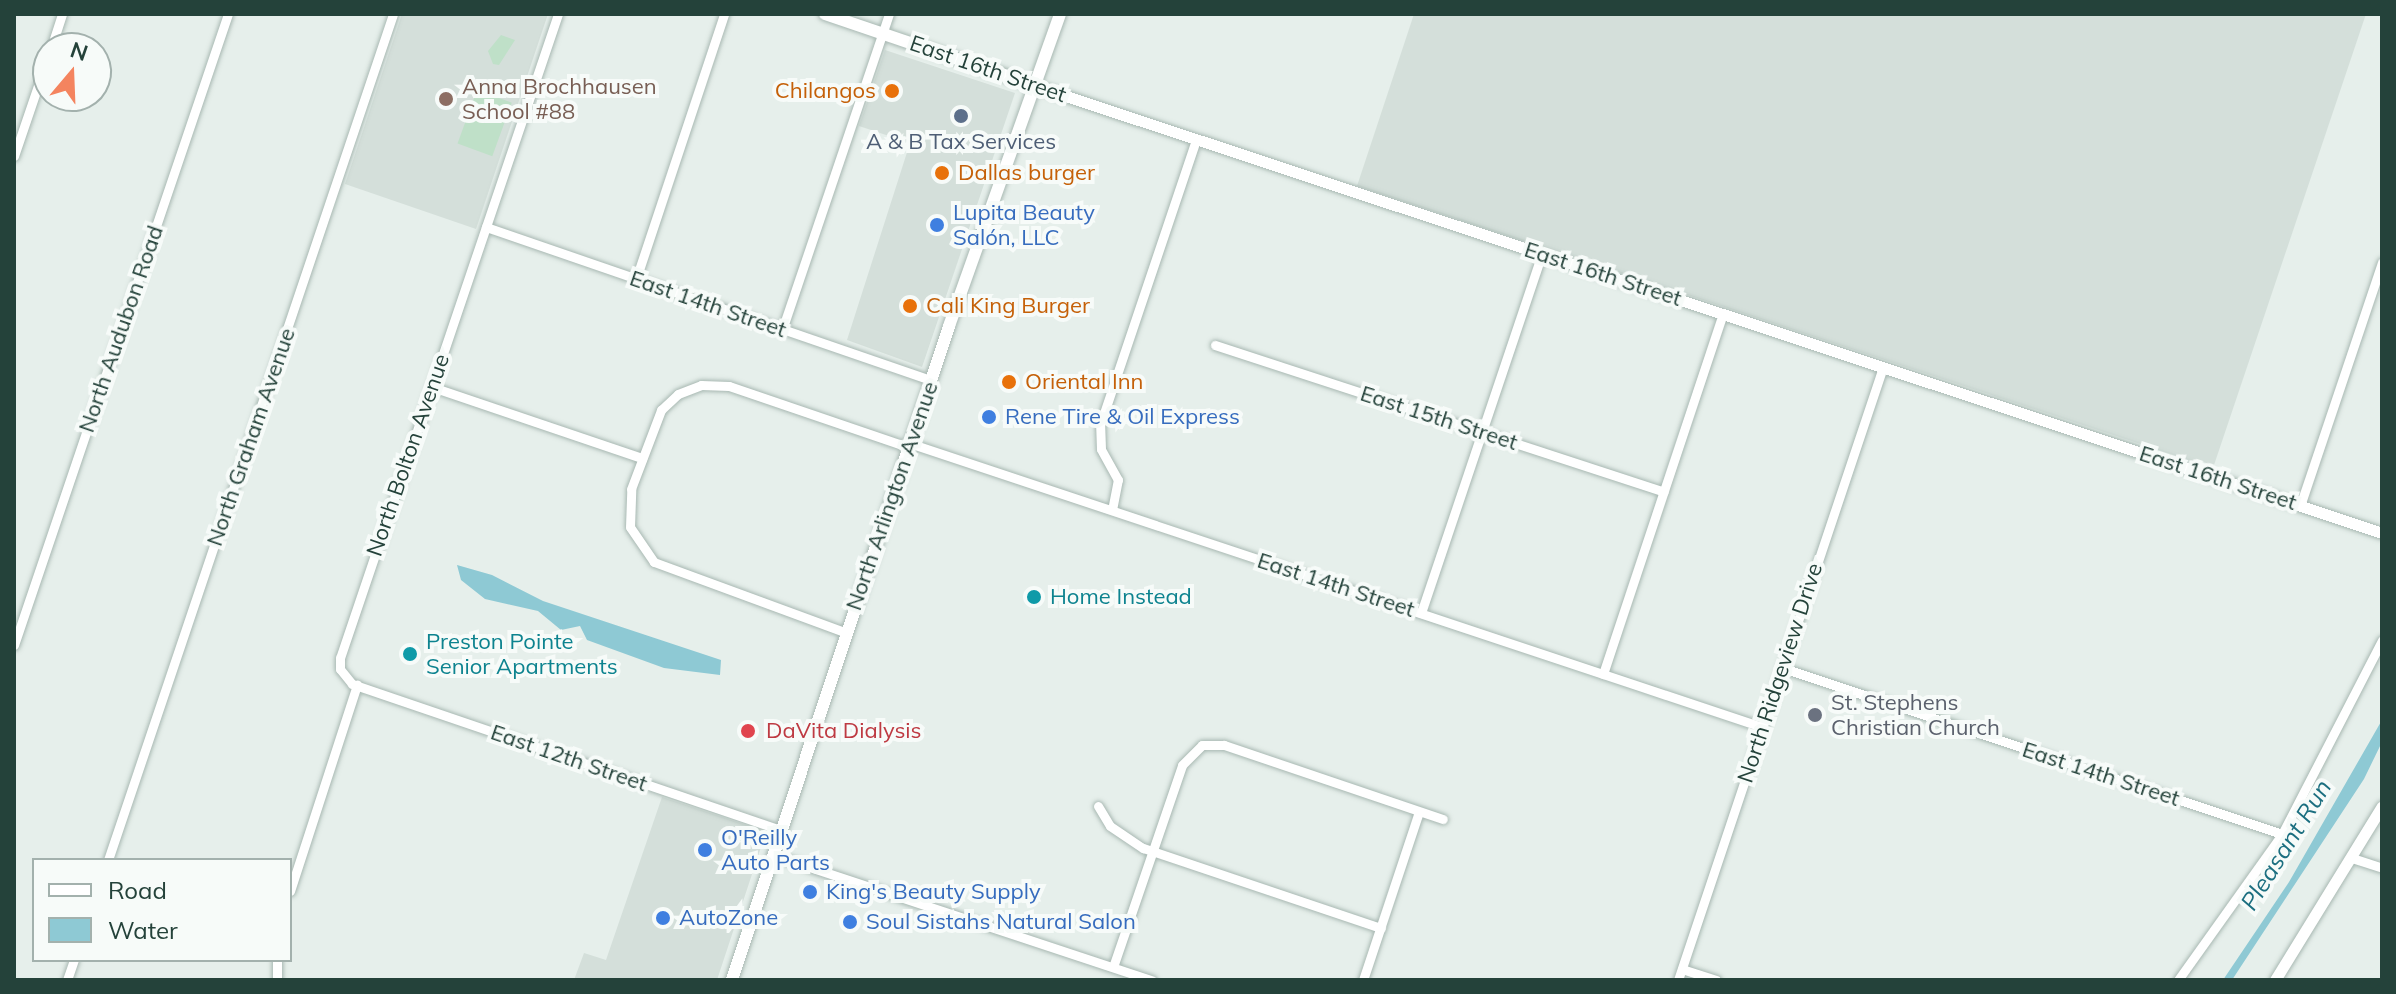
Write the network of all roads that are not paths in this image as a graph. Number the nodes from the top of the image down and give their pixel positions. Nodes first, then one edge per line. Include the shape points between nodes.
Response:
1 (228, 14) edge
2 (393, 14) edge
3 (558, 14) edge
4 (724, 14) edge
5 (825, 14) edge
6 (889, 14) edge
7 (1060, 14) edge
8 (882, 33) junction
9 (1036, 86) junction
10 (32, 103) edge
11 (1196, 139) junction
12 (14, 156) edge
13 (486, 227) junction
14 (1542, 254) junction
15 (2382, 262) edge
16 (636, 279) junction
17 (1723, 314) junction
18 (782, 330) junction
19 (1215, 345) dead end
20 (1883, 367) junction
21 (931, 380) junction
22 (432, 387) junction
23 (1482, 432) junction
24 (909, 445) junction
25 (642, 458) junction
26 (1664, 492) junction
27 (2300, 506) junction
28 (1112, 510) junction
29 (2382, 533) edge
30 (1421, 613) junction
31 (847, 633) junction
32 (2382, 640) edge
33 (14, 645) edge
34 (1783, 668) junction
35 (1603, 674) junction
36 (357, 685) junction
37 (1762, 727) junction
38 (1098, 806) dead end
39 (2382, 806) edge
40 (1419, 812) junction
41 (1443, 819) dead end
42 (781, 830) junction
43 (2282, 834) junction
44 (1152, 852) junction
45 (773, 855) junction
46 (109, 858) edge
47 (2352, 858) junction
48 (2382, 868) edge
49 (292, 885) edge
50 (1381, 928) junction
51 (1113, 967) junction
52 (1682, 969) junction
53 (732, 980) edge
54 (1152, 980) edge
55 (1363, 980) edge
56 (1678, 980) edge
57 (1716, 980) edge
58 (2178, 980) edge
59 (2275, 980) edge

1 - 33 street, North Audubon Road
2 - 46 street, North Graham Avenue
3 - 13 street, North Bolton Avenue
4 - 16 street
5 - 8 main road, East 16th Street
6 - 8 street
7 - 9 main road, North Arlington Avenue
8 - 9 main road, East 16th Street
8 - 18 street
9 - 11 street, East 16th Street
9 - 21 main road, North Arlington Avenue
10 - 12 street
11 - 14 street, East 16th Street
11 - 28 street via 1100,425 1101,449 1118,485
13 - 16 street, East 14th Street
13 - 22 street, North Bolton Avenue
14 - 17 street, East 16th Street
14 - 23 street
15 - 27 street
16 - 18 street, East 14th Street
17 - 20 street, East 16th Street
17 - 26 street
18 - 21 street, East 14th Street
19 - 23 street, East 15th Street
20 - 27 street, East 16th Street
20 - 34 street, North Ridgeview Drive
21 - 24 main road, North Arlington Avenue
22 - 25 street
22 - 36 street, North Bolton Avenue via 340,658 342,673
23 - 26 street, East 15th Street
23 - 30 street
24 - 25 street, East 14th Street via 729,386 706,384 683,391 664,406
24 - 28 street, East 14th Street
24 - 31 main road, North Arlington Avenue
25 - 31 street, East 14th Street via 628,518 635,540 650,559
26 - 35 street
27 - 29 street, East 16th Street
28 - 30 street, East 14th Street
30 - 35 street, East 14th Street
31 - 42 main road, North Arlington Avenue
32 - 43 street
34 - 37 street, North Ridgeview Drive
34 - 43 street, East 14th Street
35 - 37 street, East 14th Street
36 - 42 street, East 12th Street
36 - 49 street
37 - 52 street, North Ridgeview Drive
38 - 44 street via 1110,826
39 - 47 street
40 - 41 street
40 - 44 street via 1224,745 1202,745 1182,765
40 - 50 street
42 - 45 main road, North Arlington Avenue
43 - 58 street
44 - 50 street
44 - 51 street
45 - 51 street
45 - 53 main road, North Arlington Avenue
47 - 48 street
47 - 59 street
50 - 55 street
51 - 54 street
52 - 56 street, North Ridgeview Drive
52 - 57 street

